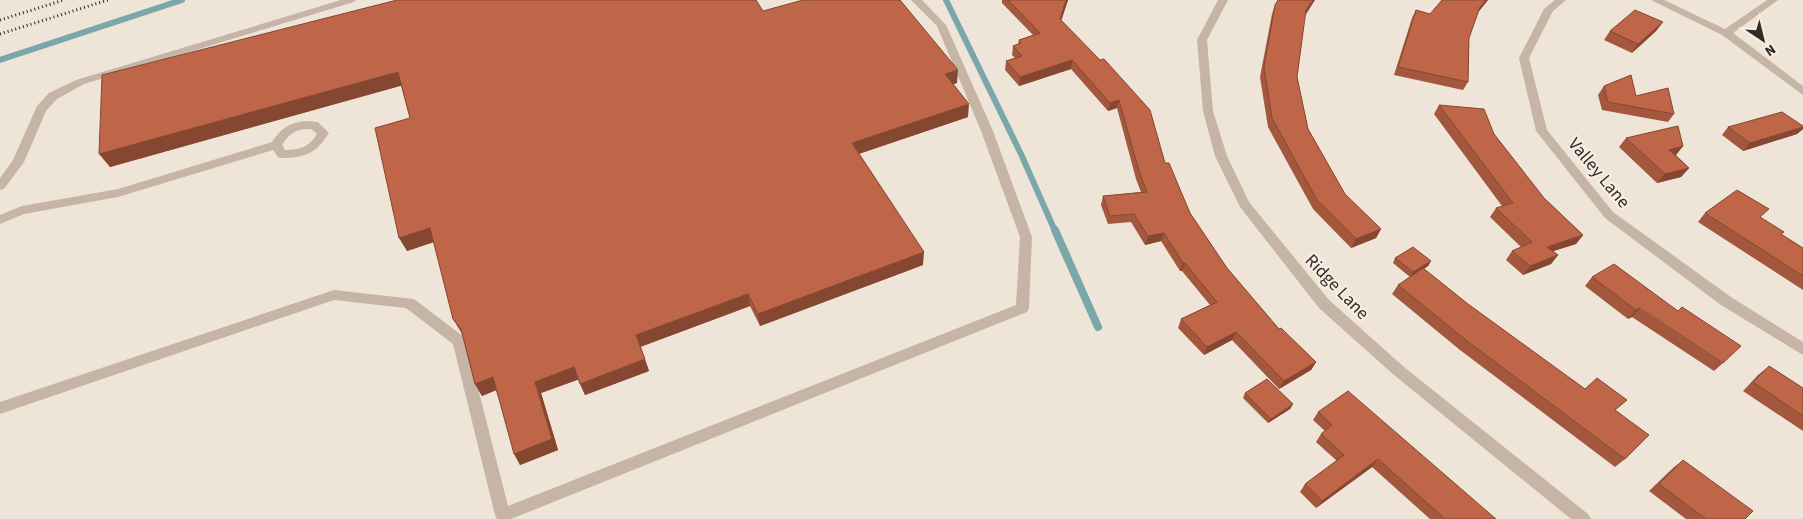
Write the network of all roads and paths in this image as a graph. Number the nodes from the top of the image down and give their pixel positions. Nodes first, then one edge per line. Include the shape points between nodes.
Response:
1 (351, 0) edge
2 (916, 0) edge
3 (1223, 0) edge
4 (1561, 0) edge
5 (1656, 0) edge
6 (1773, 0) edge
7 (1726, 33) junction
8 (1803, 91) edge
9 (276, 145) dead end
10 (0, 186) edge
11 (0, 220) edge
12 (1803, 348) edge
13 (0, 408) edge
14 (1584, 519) edge

1 - 10 street via 80,82 53,96 41,109 18,162
2 - 13 street via 941,25 987,131 1026,237 1022,308 503,515 459,341 409,303 334,295
3 - 14 street, Ridge Lane via 1202,40 1208,111 1220,156 1244,204 1324,304 1399,371
4 - 12 street, Valley Lane via 1549,9 1524,58 1542,131 1609,216 1726,301
5 - 7 street
6 - 7 street
7 - 8 street
9 - 11 street via 118,193 22,210

